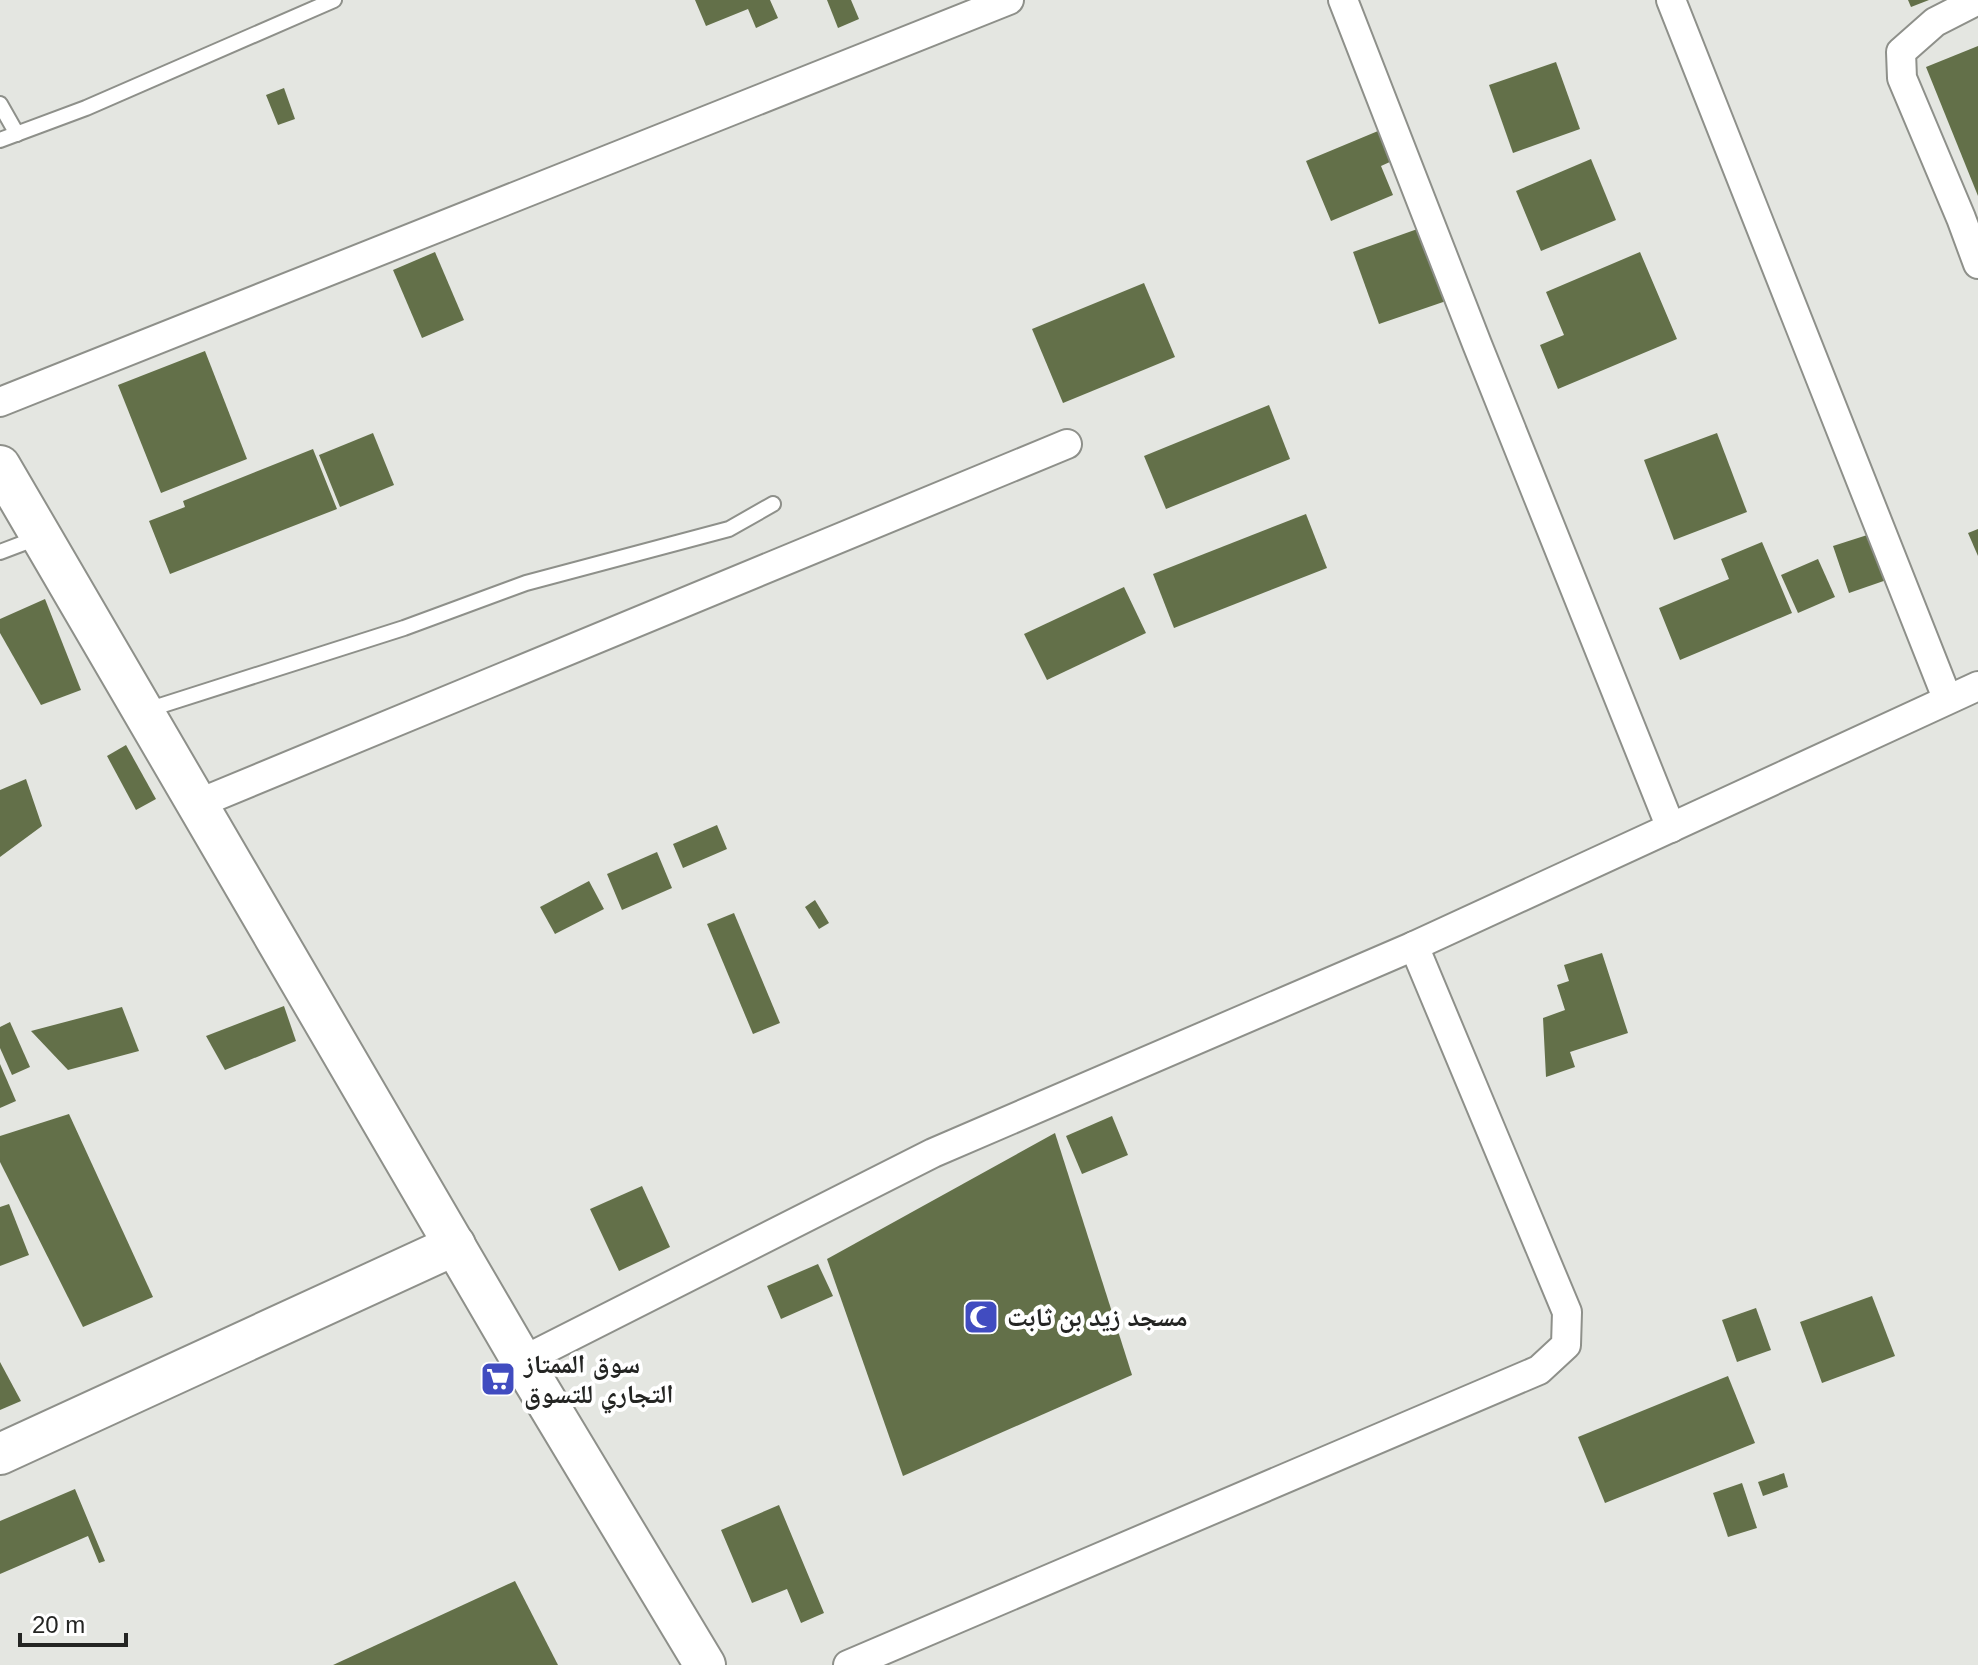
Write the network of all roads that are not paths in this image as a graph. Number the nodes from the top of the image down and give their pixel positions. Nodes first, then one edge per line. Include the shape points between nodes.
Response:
1 (334, 0) edge
2 (1009, 0) edge
3 (1343, 0) edge
4 (1671, 0) edge
5 (1978, 0) edge
6 (0, 104) edge
7 (17, 134) junction
8 (0, 140) edge
9 (1978, 264) edge
10 (0, 402) edge
11 (1067, 444) dead end
12 (0, 466) edge
13 (773, 504) dead end
14 (41, 536) junction
15 (0, 552) edge
16 (1978, 686) edge
17 (1947, 698) junction
18 (143, 711) junction
19 (197, 804) junction
20 (1671, 828) junction
21 (1414, 946) junction
22 (455, 1245) junction
23 (522, 1361) junction
24 (0, 1454) edge
25 (705, 1665) edge
26 (848, 1665) edge

1 - 7 lane
2 - 10 street
3 - 20 street
4 - 17 street
5 - 9 street via 1935,22 1901,52 1902,78
6 - 7 lane
7 - 8 lane
11 - 19 street
12 - 14 main road
13 - 18 lane via 729,529 526,583 404,628
14 - 15 lane
14 - 18 main road
16 - 17 street
17 - 20 street
18 - 19 main road
19 - 22 main road
20 - 21 street
21 - 23 street via 933,1153
21 - 26 street via 1567,1312 1566,1345 1539,1370
22 - 23 main road
22 - 24 main road
23 - 25 main road

